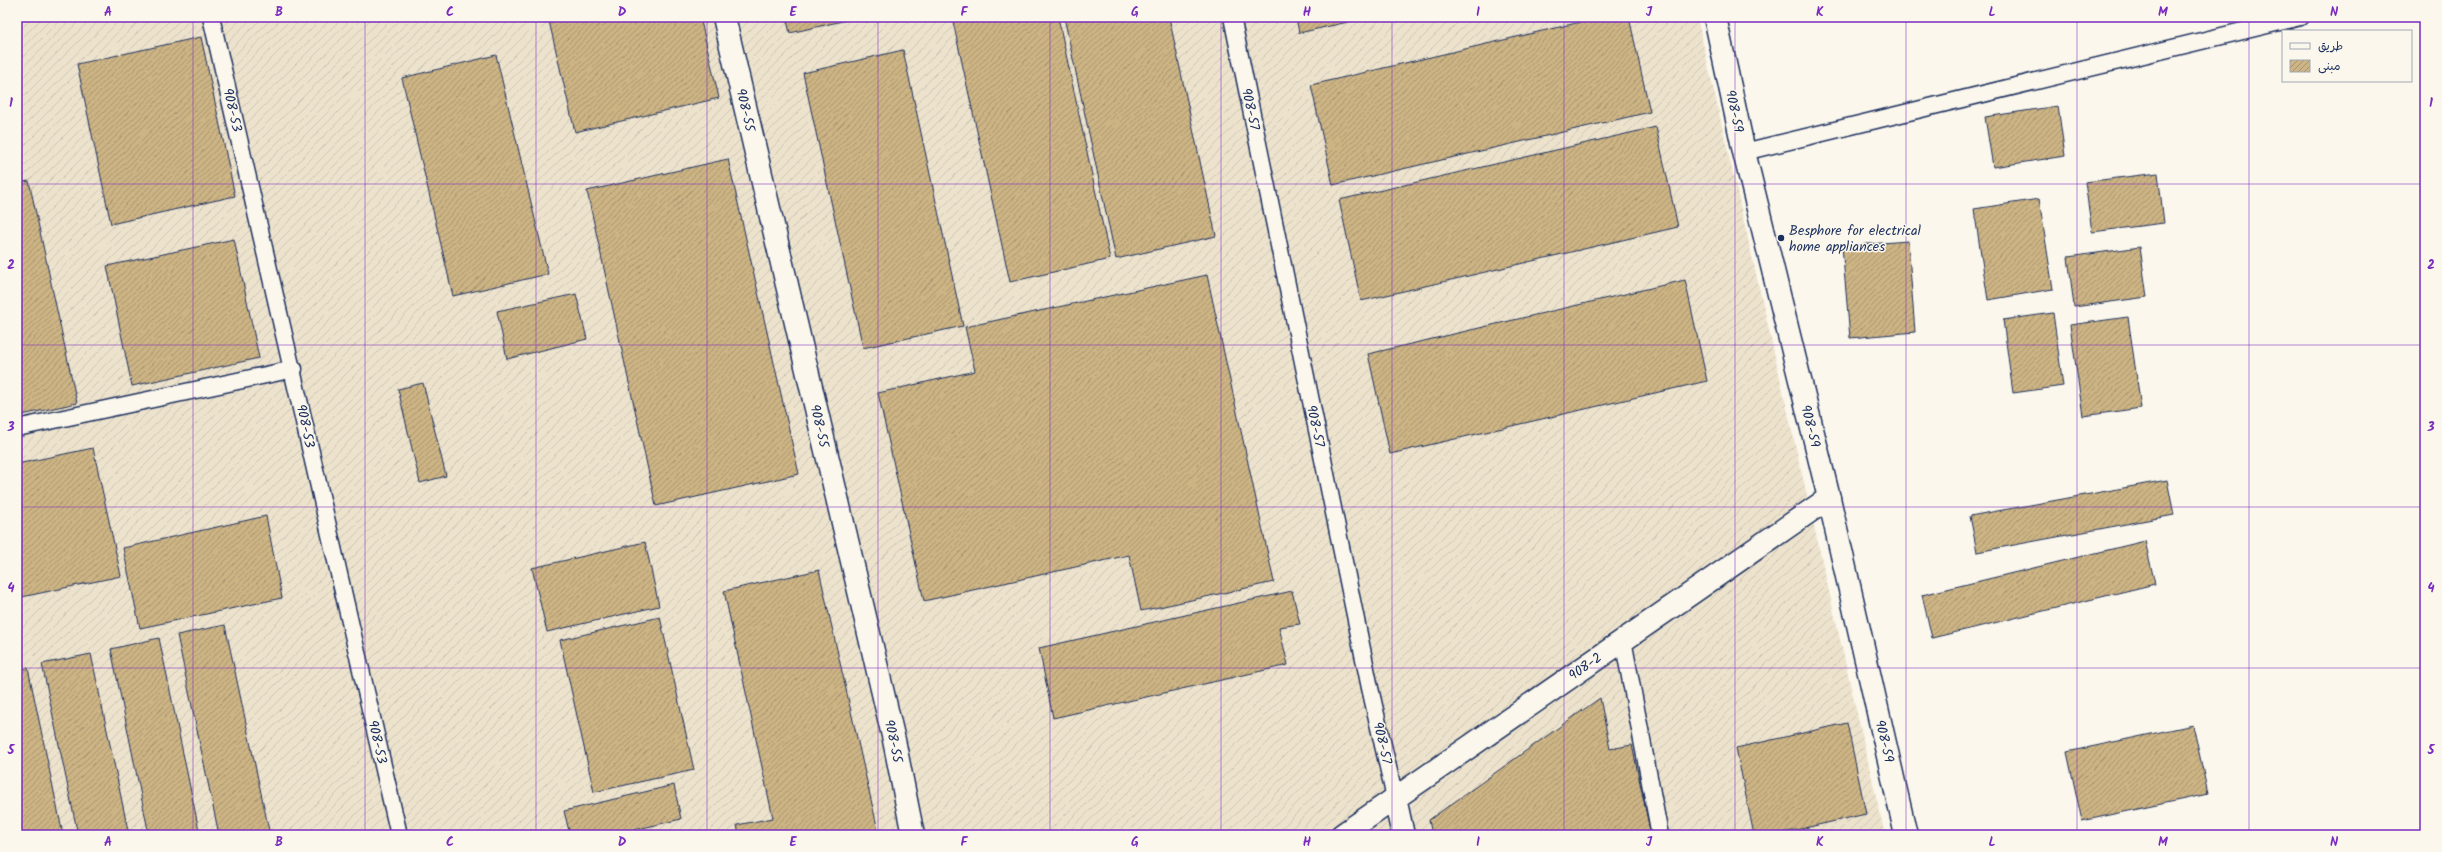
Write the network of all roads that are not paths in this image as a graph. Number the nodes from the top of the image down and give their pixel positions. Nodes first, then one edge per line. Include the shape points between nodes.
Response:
1 (211, 17) edge
2 (724, 17) edge
3 (1232, 17) edge
4 (1715, 17) edge
5 (2300, 17) edge
6 (1744, 152) junction
7 (294, 369) junction
8 (17, 428) edge
9 (1829, 498) junction
10 (1623, 640) junction
11 (1396, 798) junction
12 (399, 835) edge
13 (913, 835) edge
14 (1342, 835) edge
15 (1403, 835) edge
16 (1660, 835) edge
17 (1906, 835) edge

1 - 7 lane, 908-53
2 - 13 street, 908-55 via 894,740
3 - 11 lane, 908-57 via 1370,688
4 - 6 street, 908-59
5 - 6 lane
6 - 9 street, 908-59
7 - 8 lane
7 - 12 lane, 908-53
9 - 10 street, 908-2
9 - 17 street, 908-59
10 - 11 street, 908-2
10 - 16 lane
11 - 14 street, 908-2
11 - 15 street, 908-57

